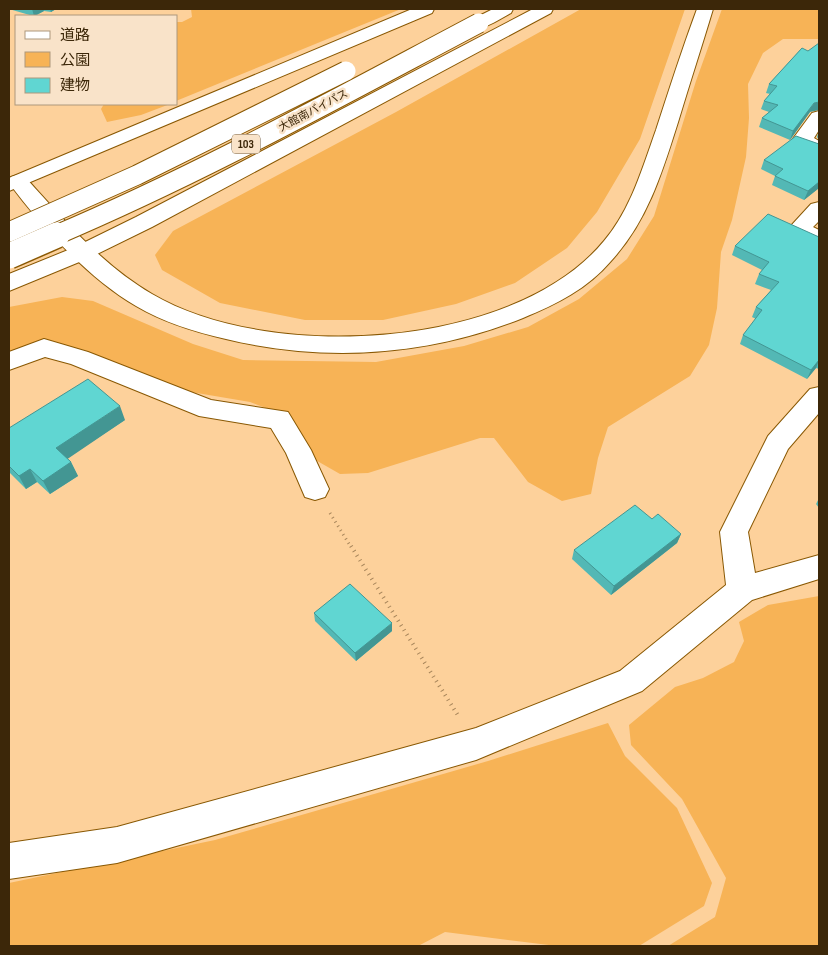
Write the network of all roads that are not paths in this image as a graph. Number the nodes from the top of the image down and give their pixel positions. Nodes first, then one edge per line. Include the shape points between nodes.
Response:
1 (426, 9) edge
2 (505, 9) edge
3 (545, 9) edge
4 (705, 9) edge
5 (461, 12) dead end
6 (418, 35) dead end
7 (365, 62) dead end
8 (819, 117) edge
9 (819, 148) edge
10 (13, 183) edge
11 (819, 209) edge
12 (9, 232) edge
13 (819, 238) edge
14 (81, 253) junction
15 (9, 256) edge
16 (9, 283) edge
17 (9, 361) edge
18 (819, 396) edge
19 (315, 489) road end
20 (819, 567) edge
21 (742, 590) junction
22 (9, 861) edge

1 - 10 main road
2 - 15 main road, 大館南バイパス / 103, bridge via 201,168
3 - 14 main road
4 - 14 main road via 648,183 623,234 583,276 553,296 515,314 468,330 419,339 319,345 263,340 212,329 166,312 126,290
5 - 6 main road
7 - 12 main road, 大館南バイパス / 103, bridge via 168,161
8 - 9 main road via 802,140
10 - 14 main road
11 - 13 main road via 799,229
14 - 16 main road
17 - 19 main road via 44,348 80,358 208,409 279,419 298,450
18 - 21 main road via 777,443 734,532
20 - 21 main road
21 - 22 main road via 631,681 476,744 117,845

